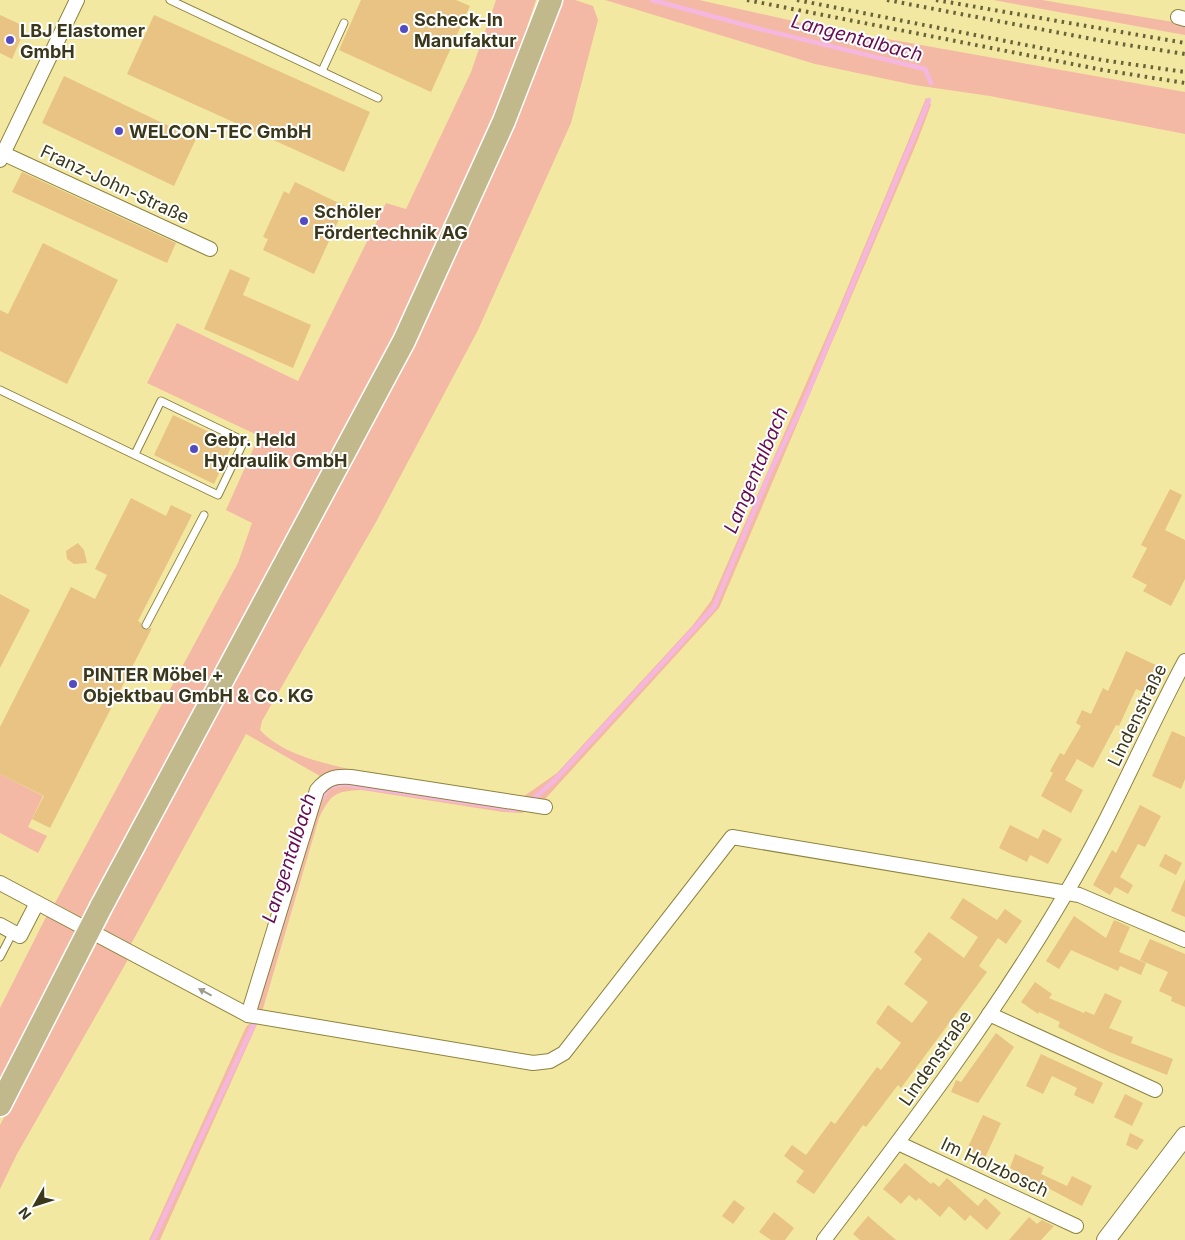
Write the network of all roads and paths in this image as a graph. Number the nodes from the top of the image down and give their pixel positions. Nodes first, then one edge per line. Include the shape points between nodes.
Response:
1 (77, 0) edge
2 (170, 0) edge
3 (551, 0) edge
4 (344, 23) dead end
5 (322, 71) junction
6 (378, 98) dead end
7 (1, 155) edge
8 (210, 249) dead end
9 (0, 390) edge
10 (135, 454) junction
11 (204, 515) dead end
12 (146, 625) dead end
13 (1185, 661) edge
14 (545, 807) dead end
15 (0, 883) edge
16 (1067, 892) junction
17 (37, 903) junction
18 (6, 929) edge
19 (1185, 940) edge
20 (0, 957) edge
21 (989, 1014) junction
22 (248, 1015) junction
23 (1155, 1090) dead end
24 (0, 1105) edge
25 (1185, 1136) edge
26 (898, 1143) junction
27 (1076, 1226) dead end
28 (825, 1240) edge
29 (1106, 1240) edge

1 - 7 street, Franz-John-Straße
2 - 5 lane
3 - 24 main road, bridge via 500,130 404,341 101,907
4 - 5 lane
5 - 6 lane
7 - 8 street, Franz-John-Straße
9 - 10 lane
10 - 10 lane via 161,400 244,441 218,495
11 - 12 lane
13 - 16 street, Lindenstraße
14 - 22 street via 352,776 326,780 316,790
15 - 17 street
16 - 19 street
16 - 21 street, Lindenstraße
16 - 22 street via 732,837 564,1053 550,1061 533,1063
17 - 18 street via 20,936
22 -> 17 street
18 - 20 lane
21 - 23 street
21 - 26 street, Lindenstraße
25 - 29 street
26 - 27 street, Im Holzbosch
26 - 28 street, Lindenstraße

